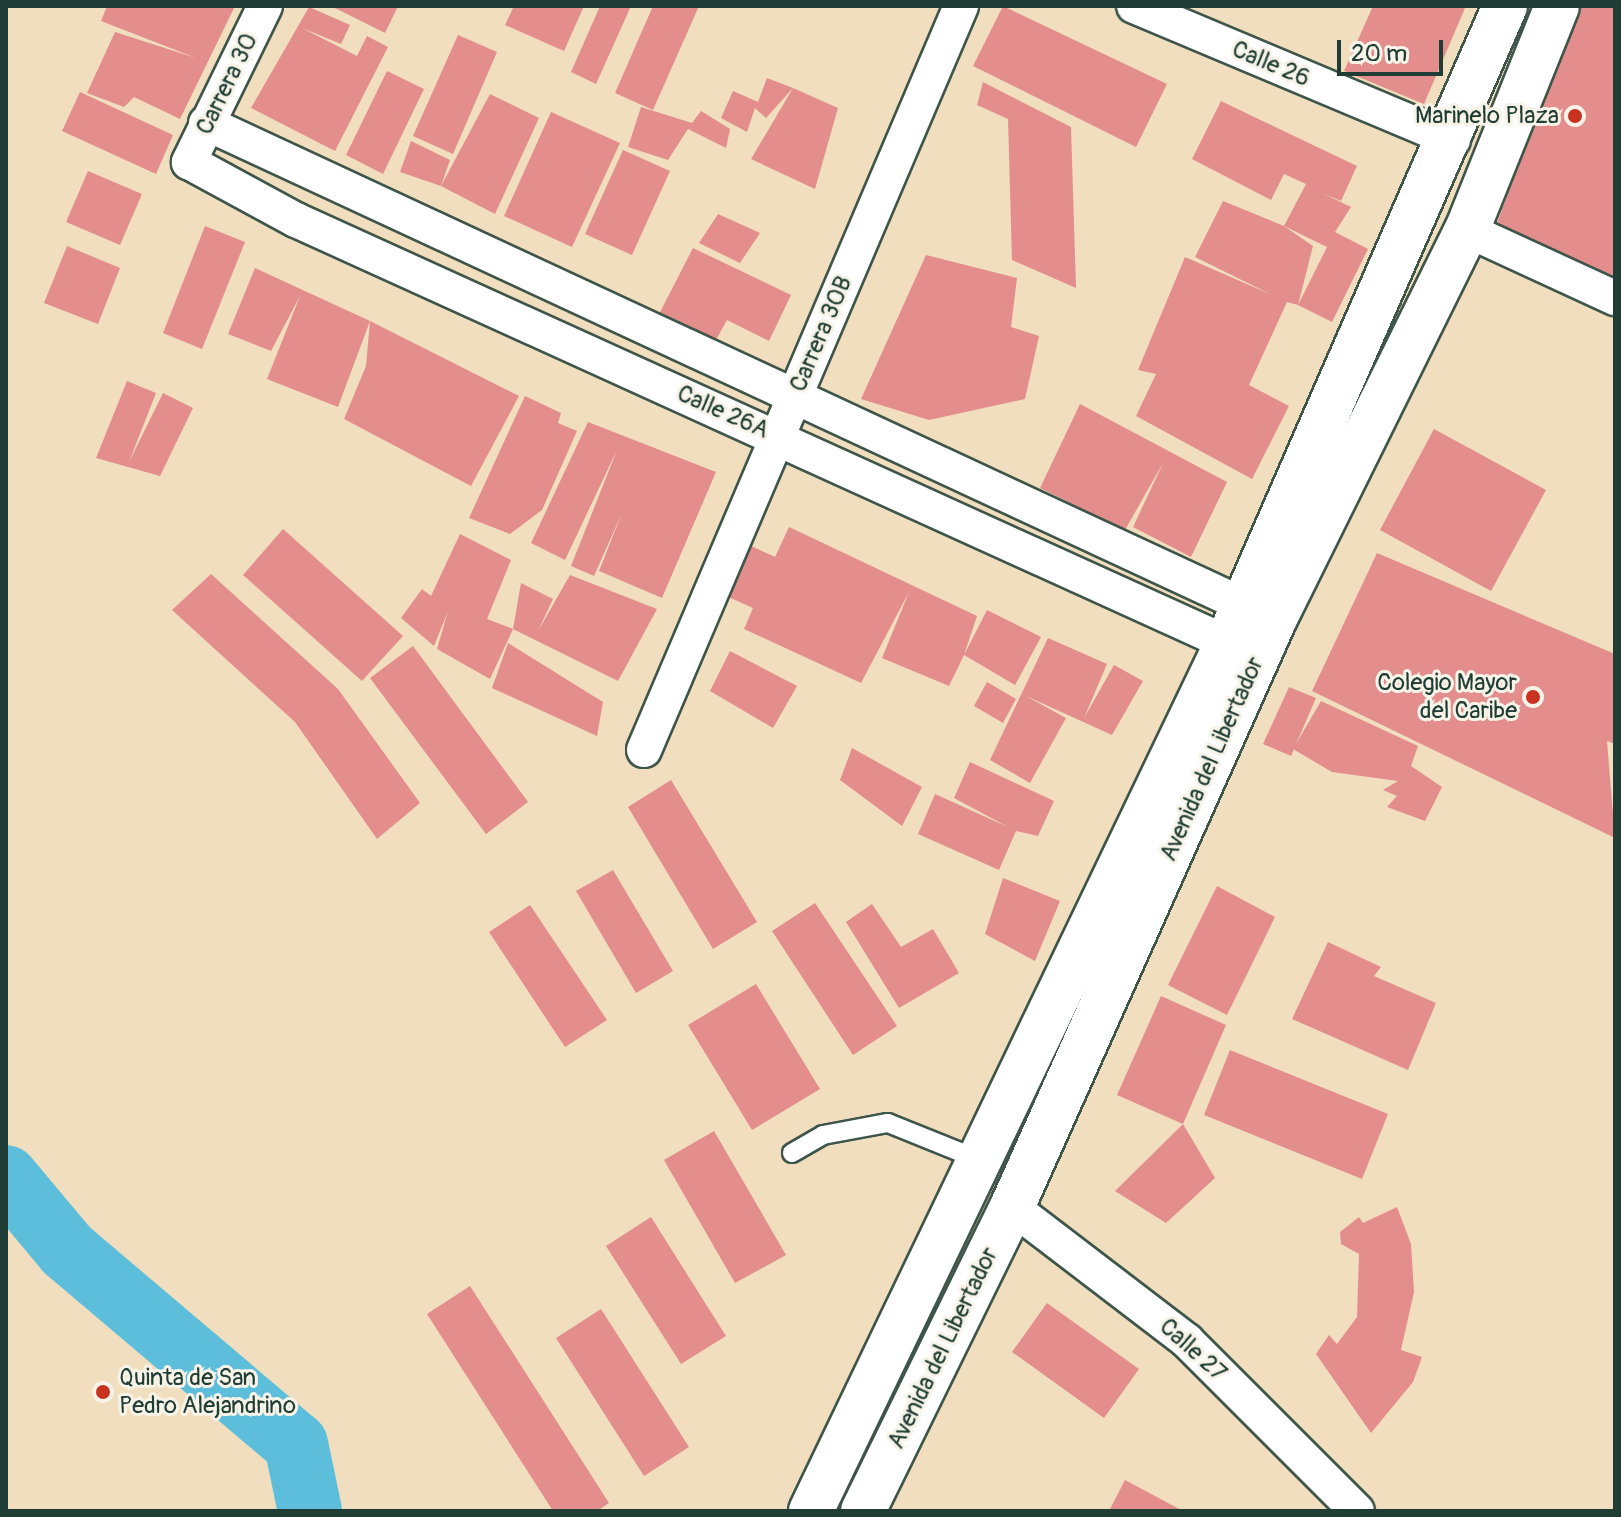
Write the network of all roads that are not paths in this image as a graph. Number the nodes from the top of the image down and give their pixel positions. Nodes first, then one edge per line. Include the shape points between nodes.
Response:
1 (265, 6) edge
2 (961, 6) edge
3 (1134, 6) edge
4 (1505, 6) edge
5 (1557, 6) edge
6 (206, 123) junction
7 (1453, 140) junction
8 (189, 162) joint
9 (1467, 230) junction
10 (1615, 298) edge
11 (795, 396) junction
12 (778, 437) junction
13 (1251, 629) junction
14 (644, 750) dead end
15 (792, 1153) dead end
16 (975, 1158) junction
17 (1012, 1207) junction
18 (811, 1511) edge
19 (863, 1511) edge
20 (1357, 1511) edge

1 - 6 street, Carrera 30
2 - 11 street, Carrera 30B
3 - 7 street, Calle 26
4 - 7 main road, Avenida del Libertador
5 - 9 main road, Avenida del Libertador
6 - 8 street, Carrera 30
6 - 11 street, Calle 26A
7 - 13 main road, Avenida del Libertador
8 - 12 street, Calle 26A via 296,220
9 - 10 street
9 - 13 main road, Avenida del Libertador
11 - 12 street, Carrera 30B
11 - 13 street, Calle 26A
12 - 13 street, Calle 26A
12 - 14 street, Carrera 30B
13 - 16 main road, Avenida del Libertador
13 - 17 main road, Avenida del Libertador
15 - 16 lane via 823,1135 888,1123
16 - 18 main road, Avenida del Libertador
17 - 19 main road, Avenida del Libertador
17 - 20 street, Calle 27 via 1187,1341

